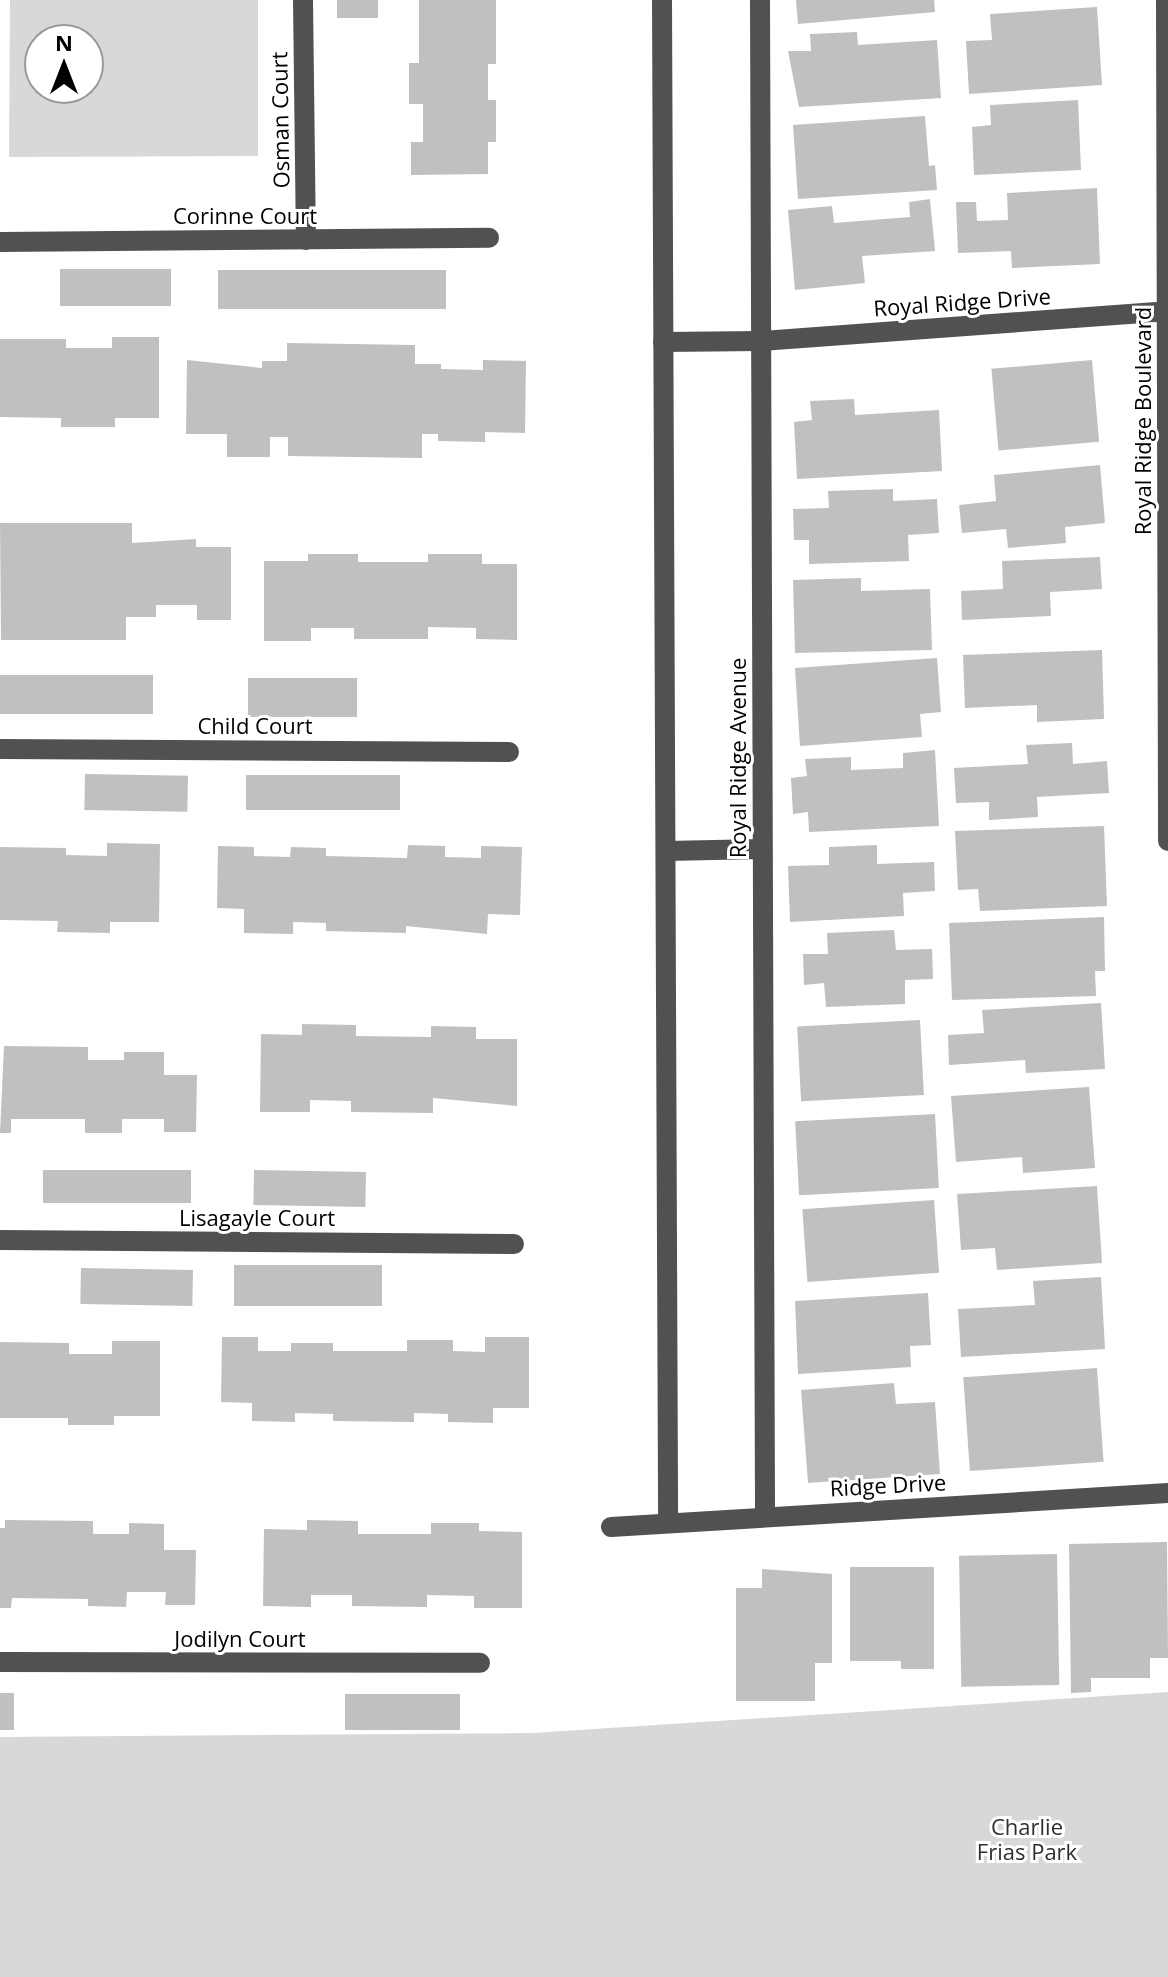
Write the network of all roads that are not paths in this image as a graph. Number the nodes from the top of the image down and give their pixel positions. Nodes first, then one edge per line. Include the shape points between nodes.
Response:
1 (303, 0) edge
2 (662, 0) edge
3 (760, 0) edge
4 (1166, 0) edge
5 (489, 238) dead end
6 (306, 240) junction
7 (0, 242) edge
8 (1167, 311) edge
9 (761, 341) junction
10 (663, 342) junction
11 (0, 749) edge
12 (509, 752) dead end
13 (1168, 841) edge
14 (762, 849) junction
15 (666, 851) junction
16 (0, 1240) edge
17 (514, 1244) dead end
18 (1168, 1493) edge
19 (765, 1516) junction
20 (668, 1523) junction
21 (611, 1527) dead end
22 (0, 1662) edge
23 (480, 1663) dead end

1 - 6 street, Osman Court
2 - 10 street
3 - 9 street, Royal Ridge Avenue
4 - 8 street, Royal Ridge Boulevard
5 - 6 street, Corinne Court
6 - 7 street, Corinne Court
8 - 9 street, Royal Ridge Drive
8 - 13 street, Royal Ridge Boulevard
9 - 10 street, Royal Ridge Drive
9 - 14 street, Royal Ridge Avenue
10 - 15 street
11 - 12 street, Child Court
14 - 15 street
14 - 19 street, Royal Ridge Avenue
15 - 20 street
16 - 17 street, Lisagayle Court
18 - 19 street, Ridge Drive
19 - 20 street, Ridge Drive
20 - 21 street, Ridge Drive
22 - 23 street, Jodilyn Court

